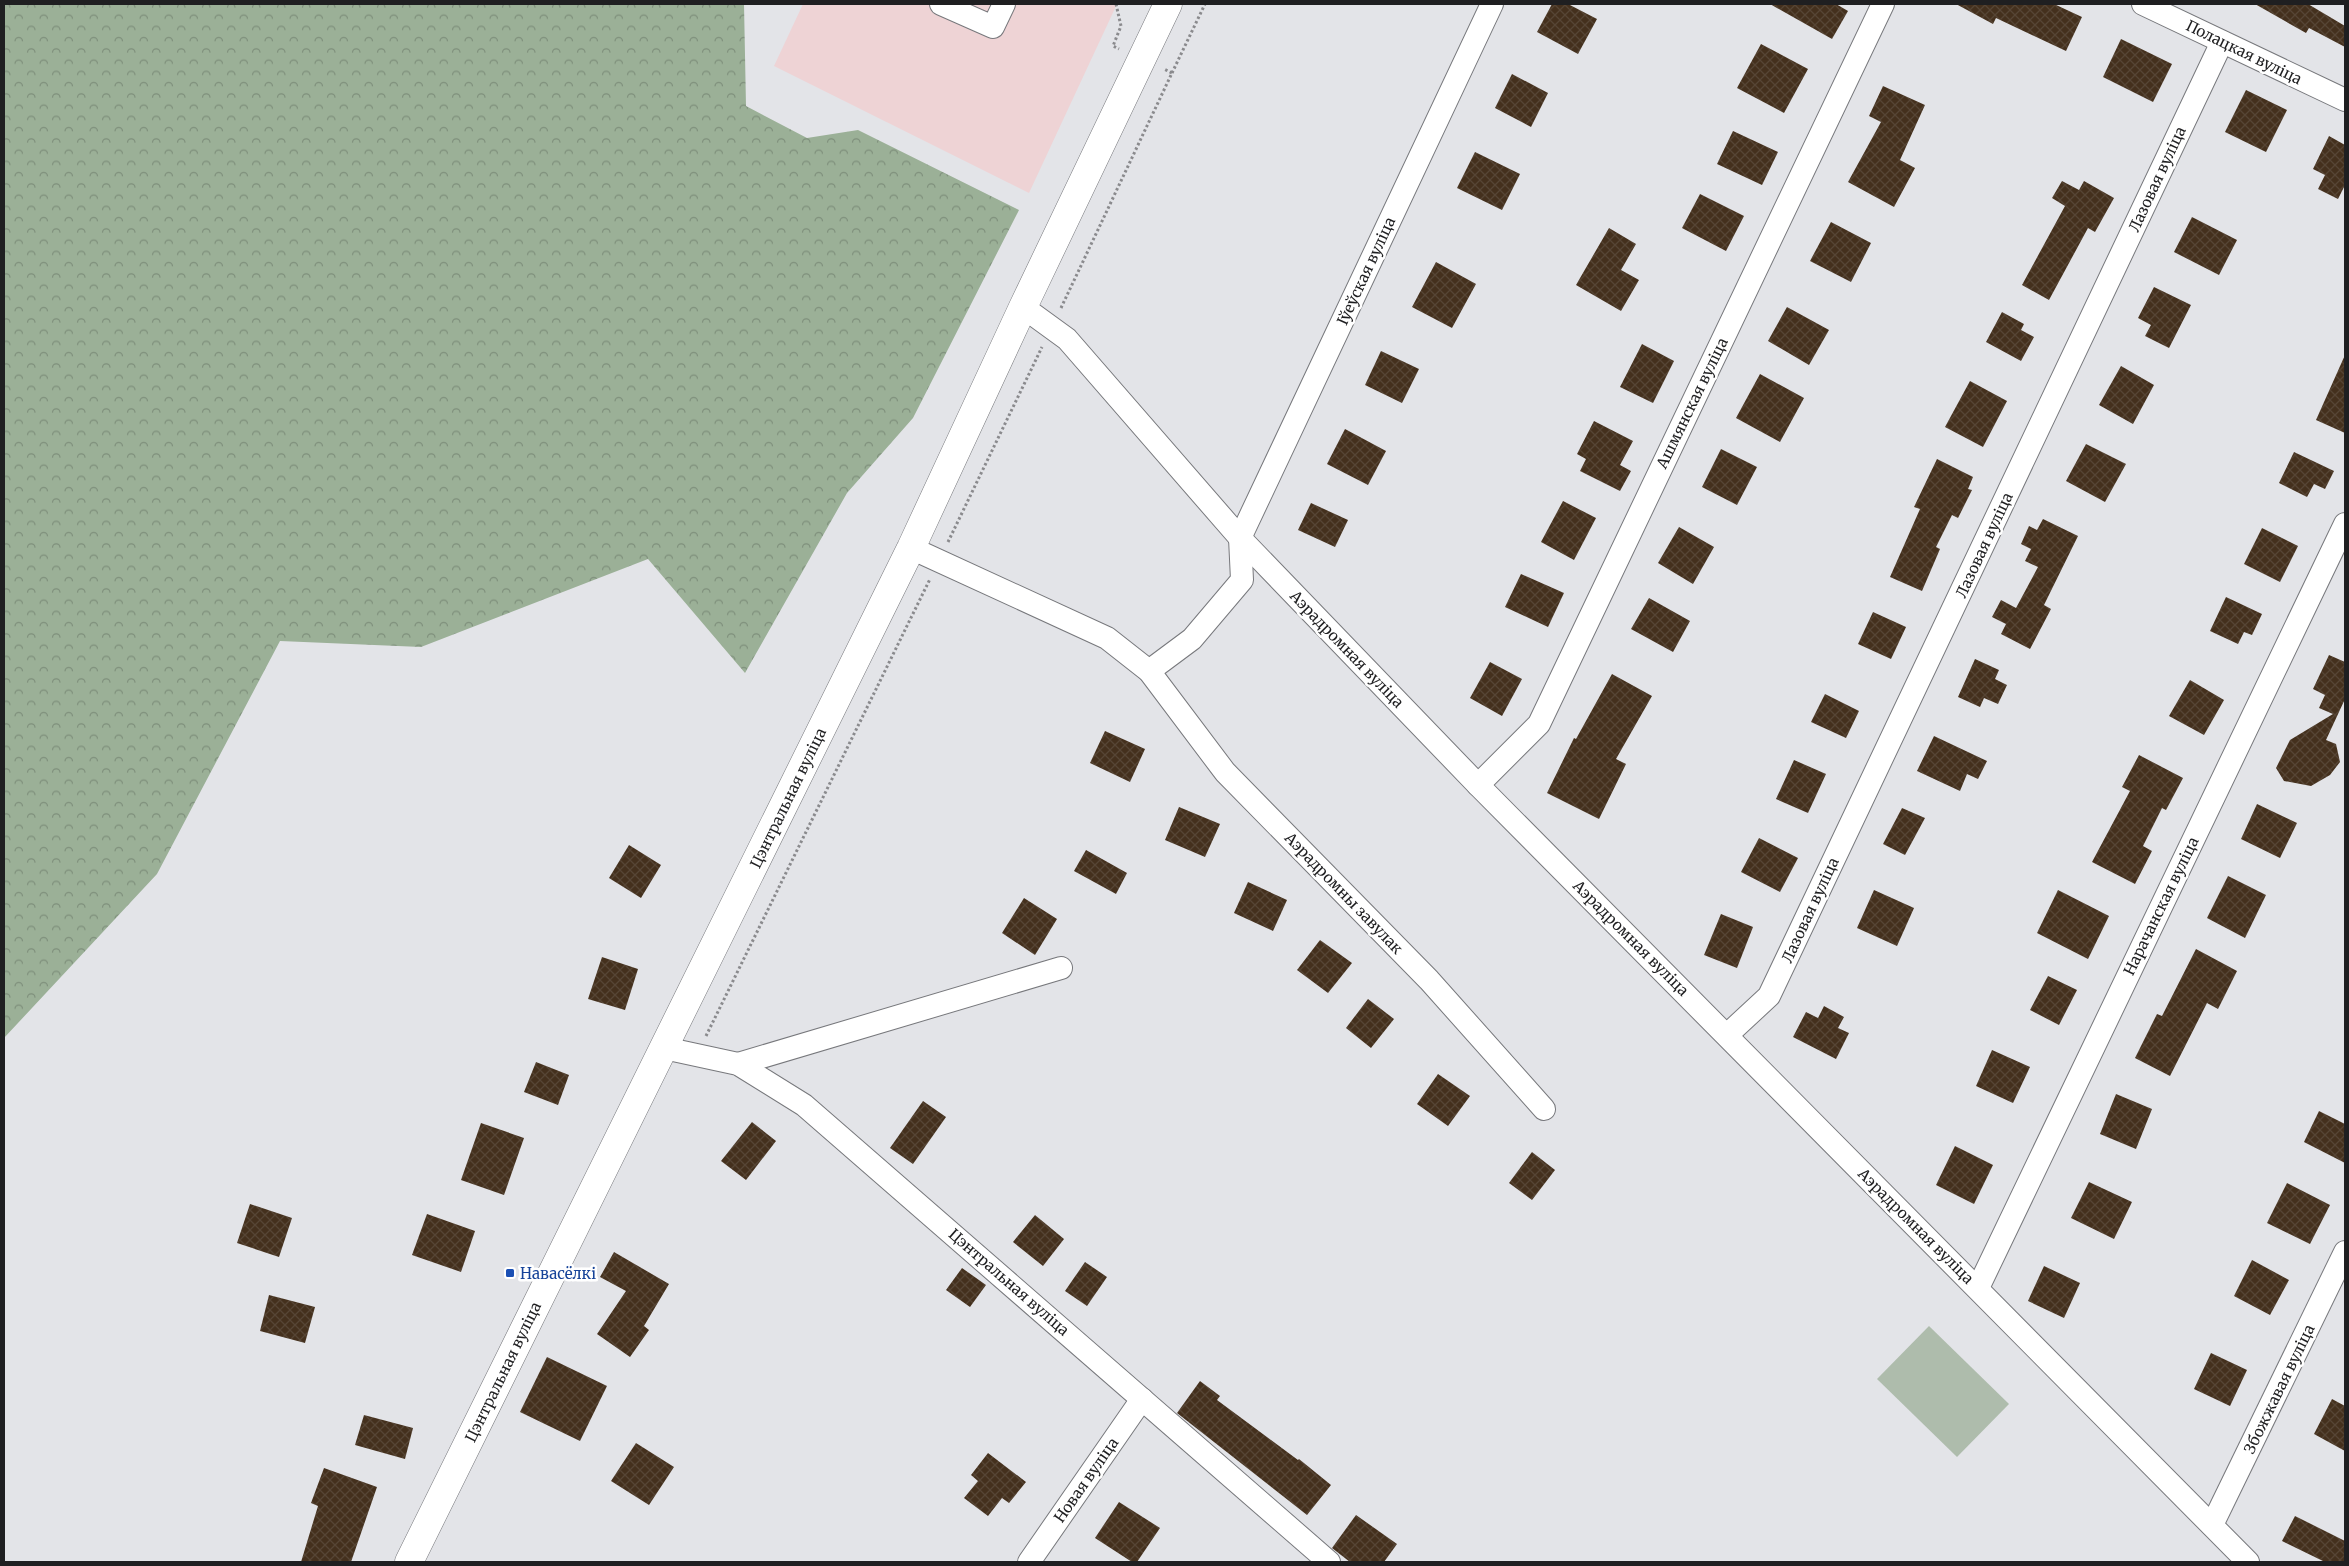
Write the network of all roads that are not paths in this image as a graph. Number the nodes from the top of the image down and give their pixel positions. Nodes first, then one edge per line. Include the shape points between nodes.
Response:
1 (941, 4) edge
2 (1004, 4) edge
3 (1168, 4) edge
4 (1492, 4) edge
5 (1883, 4) edge
6 (2143, 4) edge
7 (2222, 42) junction
8 (2345, 100) edge
9 (1023, 307) junction
10 (2345, 524) edge
11 (1240, 538) junction
12 (911, 548) junction
13 (1149, 671) junction
14 (1478, 785) junction
15 (1060, 968) dead end
16 (1727, 1035) junction
17 (664, 1048) junction
18 (738, 1064) junction
19 (1544, 1109) dead end
20 (2345, 1252) edge
21 (1978, 1288) junction
22 (1142, 1399) junction
23 (2212, 1525) junction
24 (409, 1562) edge
25 (1029, 1562) edge
26 (1329, 1562) edge
27 (2248, 1562) edge

1 - 2 street via 993,27
3 - 9 main road, Цэнтральная вуліца
4 - 11 street, Іўеўская вуліца
5 - 14 street, Ашмянская вуліца via 1539,724
6 - 7 street, Полацкая вуліца
7 - 8 street, Полацкая вуліца
7 - 16 street, Лазовая вуліца via 1769,996
9 - 11 street, Аэрадромная вуліца via 1067,339
9 - 12 main road, Цэнтральная вуліца
10 - 21 street, Нарачанская вуліца
11 - 13 street via 1242,580 1192,639
11 - 14 street, Аэрадромная вуліца
12 - 13 street, Аэрадромны завулак via 1106,638
12 - 17 main road, Цэнтральная вуліца
13 - 19 street, Аэрадромны завулак via 1225,772 1429,980
14 - 16 street, Аэрадромная вуліца
15 - 18 street
16 - 21 street, Аэрадромная вуліца
17 - 18 street, Цэнтральная вуліца
17 - 24 main road, Цэнтральная вуліца
18 - 22 street, Цэнтральная вуліца via 804,1105
20 - 23 street, Збожжавая вуліца
21 - 23 street, Аэрадромная вуліца
22 - 25 street, Новая вуліца
22 - 26 street, Цэнтральная вуліца
23 - 27 street, Аэрадромная вуліца

